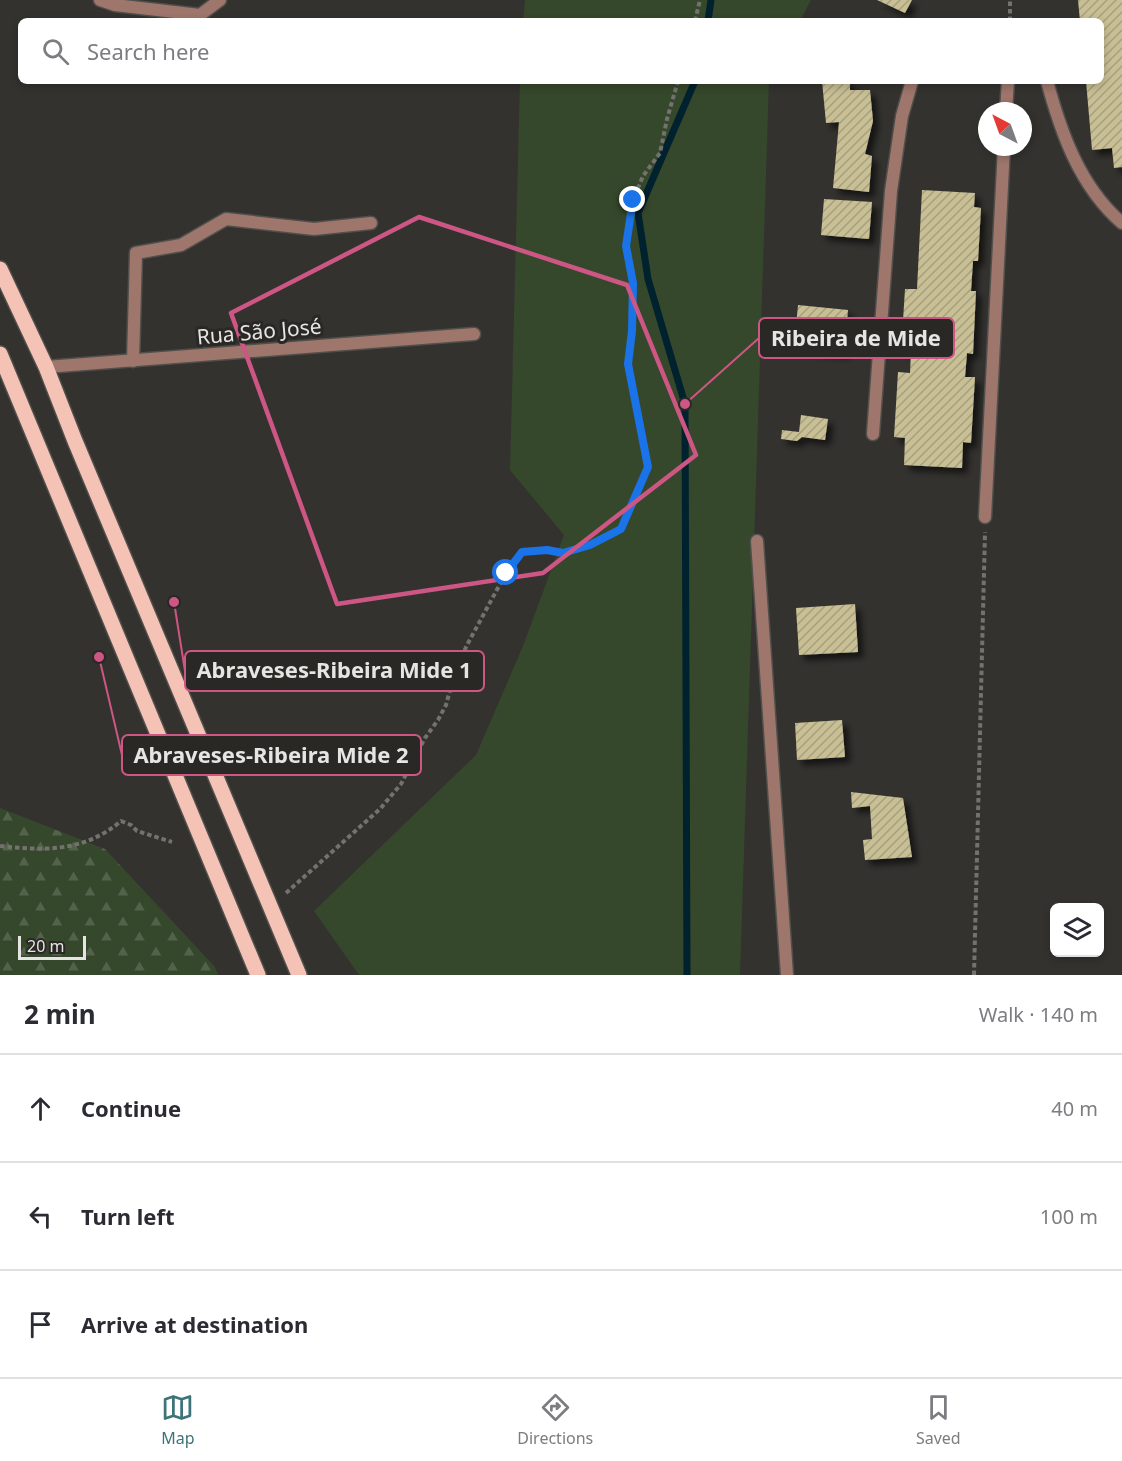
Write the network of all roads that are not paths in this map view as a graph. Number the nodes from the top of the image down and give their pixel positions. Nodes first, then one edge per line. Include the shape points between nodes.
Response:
1 (100, 0) edge
2 (220, 0) edge
3 (911, 84) edge
4 (1008, 84) edge
5 (1048, 84) edge
6 (1007, 102) edge
7 (1004, 156) edge
8 (371, 223) dead end
9 (1122, 223) edge
10 (0, 269) edge
11 (474, 334) dead end
12 (0, 354) edge
13 (133, 361) junction
14 (46, 368) junction
15 (873, 434) dead end
16 (985, 517) road end
17 (758, 541) dead end
18 (258, 975) edge
19 (299, 975) edge
20 (787, 975) edge

1 - 2 street via 200,15
3 - 15 street via 902,116 891,191
4 - 6 street
5 - 9 street via 1058,123 1080,170 1107,210
7 - 16 street
8 - 13 street via 314,229 226,219 181,245 136,253
10 - 14 main road
11 - 13 street, Rua São José
12 - 18 main road
13 - 14 street, Rua São José
14 - 19 main road
17 - 20 street

